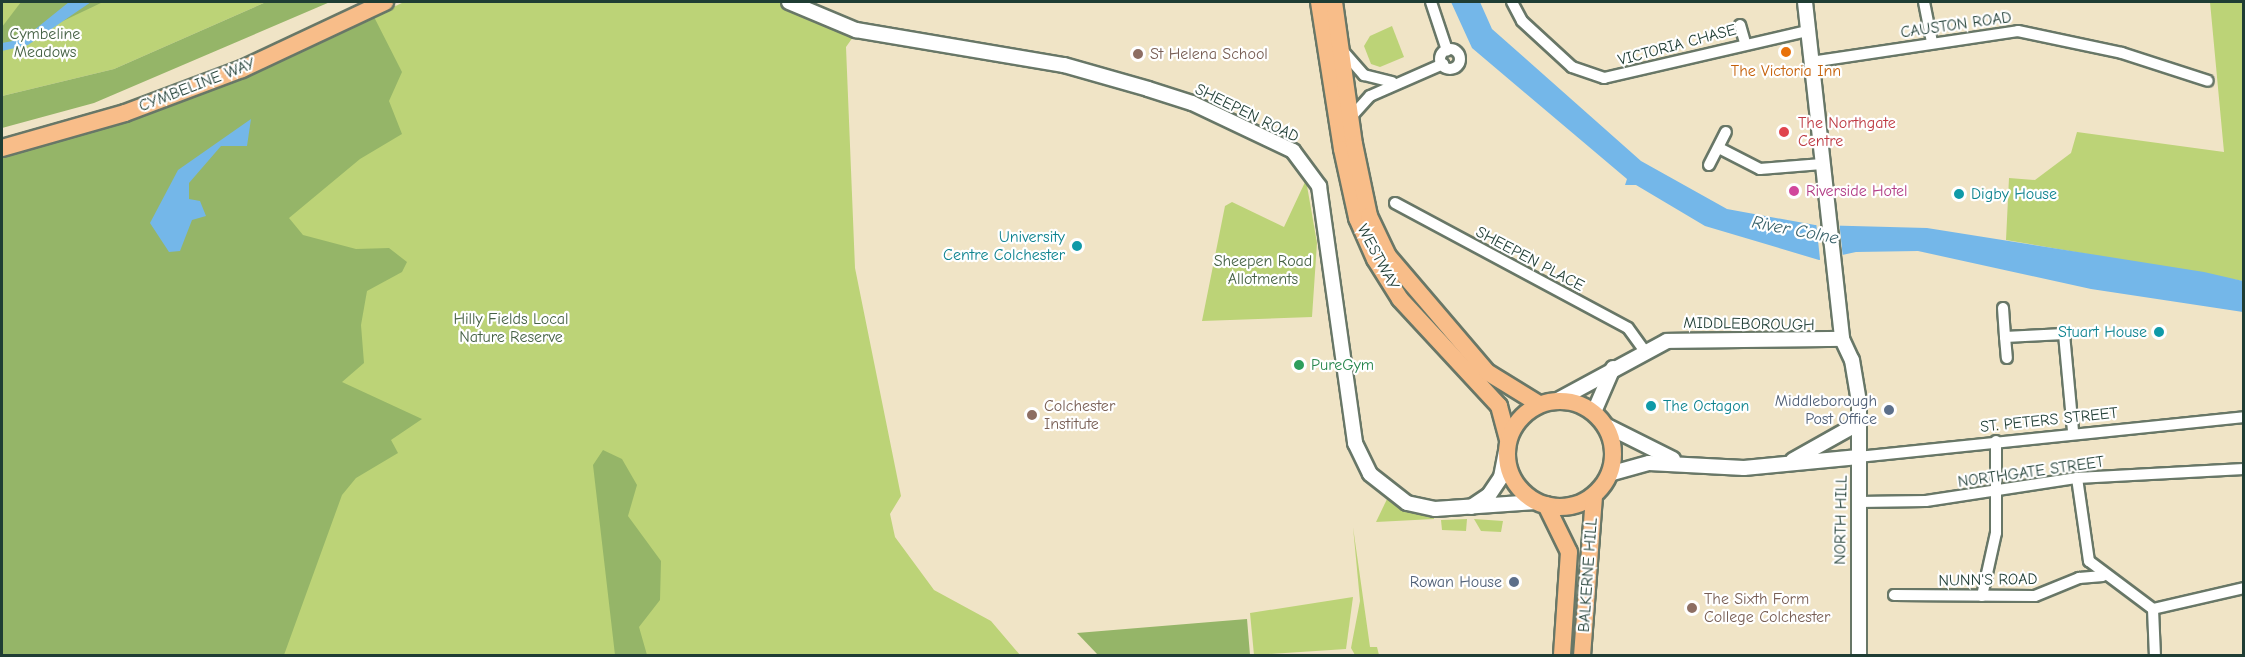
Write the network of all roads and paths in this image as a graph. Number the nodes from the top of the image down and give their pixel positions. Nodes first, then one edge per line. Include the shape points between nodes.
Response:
1 (385, 2) edge
2 (789, 2) edge
3 (1319, 2) edge
4 (1334, 2) edge
5 (1431, 2) edge
6 (1512, 2) edge
7 (1805, 2) edge
8 (1924, 2) edge
9 (1740, 25) dead end
10 (1808, 31) junction
11 (1932, 42) junction
12 (1745, 43) junction
13 (1447, 50) junction
14 (1343, 51) junction
15 (1811, 62) junction
16 (1441, 65) junction
17 (1404, 80) junction
18 (2208, 81) dead end
19 (1352, 116) junction
20 (1726, 132) dead end
21 (2, 148) edge
22 (1719, 148) junction
23 (1822, 164) junction
24 (1709, 165) dead end
25 (1395, 203) dead end
26 (2003, 308) dead end
27 (2005, 337) junction
28 (1842, 339) junction
29 (1644, 350) junction
30 (2007, 358) dead end
31 (1613, 368) junction
32 (1558, 400) junction
33 (1539, 404) junction
34 (1594, 412) junction
35 (2244, 417) edge
36 (1859, 423) junction
37 (1605, 425) junction
38 (2073, 432) junction
39 (1996, 441) junction
40 (1507, 445) junction
41 (1858, 457) junction
42 (1831, 460) junction
43 (1783, 464) junction
44 (1692, 466) junction
45 (2244, 469) edge
46 (1609, 474) junction
47 (2077, 478) junction
48 (1858, 479) junction
49 (1996, 492) junction
50 (1594, 495) junction
51 (1859, 502) junction
52 (1541, 504) junction
53 (1469, 508) junction
54 (2089, 561) junction
55 (2103, 576) junction
56 (2079, 578) junction
57 (2244, 588) edge
58 (1894, 595) dead end
59 (1982, 596) junction
60 (2153, 609) junction
61 (1562, 656) edge
62 (1582, 656) edge
63 (1859, 656) edge
64 (2155, 656) edge

1 - 21 main road, CYMBELINE WAY via 242,69 125,113
2 - 53 street, SHEEPEN ROAD via 856,30 1057,64 1148,89 1192,103 1293,151 1319,186 1357,450 1370,474 1407,503
3 - 40 main road, WESTWAY via 1342,150 1370,249 1400,299 1499,406
4 - 14 main road, WESTWAY
5 - 13 street
6 - 12 street, VICTORIA CHASE via 1529,28 1572,67 1592,77 1616,77
7 - 10 street
8 - 11 street
9 - 12 street
10 - 12 street, VICTORIA CHASE
10 - 15 street
11 - 15 street, CAUSTON ROAD
11 - 18 street, CAUSTON ROAD via 2018,31 2122,53
13 - 16 street
13 - 16 street via 1458,53 1460,62 1453,68
14 - 17 street via 1373,81
14 - 19 main road, WESTWAY
15 - 23 street
16 - 17 street
17 - 19 street via 1370,96
19 - 33 main road, WESTWAY via 1370,216 1388,256 1487,372
20 - 22 street
22 - 23 street via 1760,169
22 - 24 street
23 - 28 street
25 - 29 street, SHEEPEN PLACE via 1628,328
26 - 27 street
27 - 30 street
27 - 38 street via 2064,334
28 - 29 street, MIDDLEBOROUGH via 1815,344 1679,339
28 - 36 street via 1856,374
29 - 31 street, MIDDLEBOROUGH
31 - 32 street, MIDDLEBOROUGH
31 - 34 street
32 - 33 main road
32 - 34 main road
33 - 40 main road via 1520,417
34 - 37 main road
35 - 38 street, ST. PETERS STREET
36 - 41 street
36 - 43 street
37 - 44 street via 1636,445
37 - 46 main road via 1613,450
38 - 39 street, ST. PETERS STREET
39 - 41 street, ST. PETERS STREET
39 - 49 street
40 - 52 main road via 1513,480
40 - 53 street via 1501,477 1489,495
41 - 42 street
41 - 48 street, NORTH HILL
42 - 43 street
42 - 48 street
43 - 44 street
44 - 46 street via 1641,463
45 - 47 street, NORTHGATE STREET
46 - 50 main road
47 - 49 street, NORTHGATE STREET
47 - 54 street
48 - 51 street, NORTH HILL
49 - 51 street, NORTHGATE STREET
49 - 59 street via 1992,565
50 - 52 main road via 1570,506
50 - 62 main road, BALKERNE HILL
51 - 63 street, NORTH HILL
52 - 53 street, SHEEPEN ROAD
52 - 61 main road, BALKERNE HILL via 1569,552
54 - 55 street
54 - 56 street
55 - 56 street, NUNN'S ROAD
55 - 60 street
56 - 59 street, NUNN'S ROAD via 2035,596
57 - 60 street
58 - 59 street, NUNN'S ROAD
60 - 64 street

